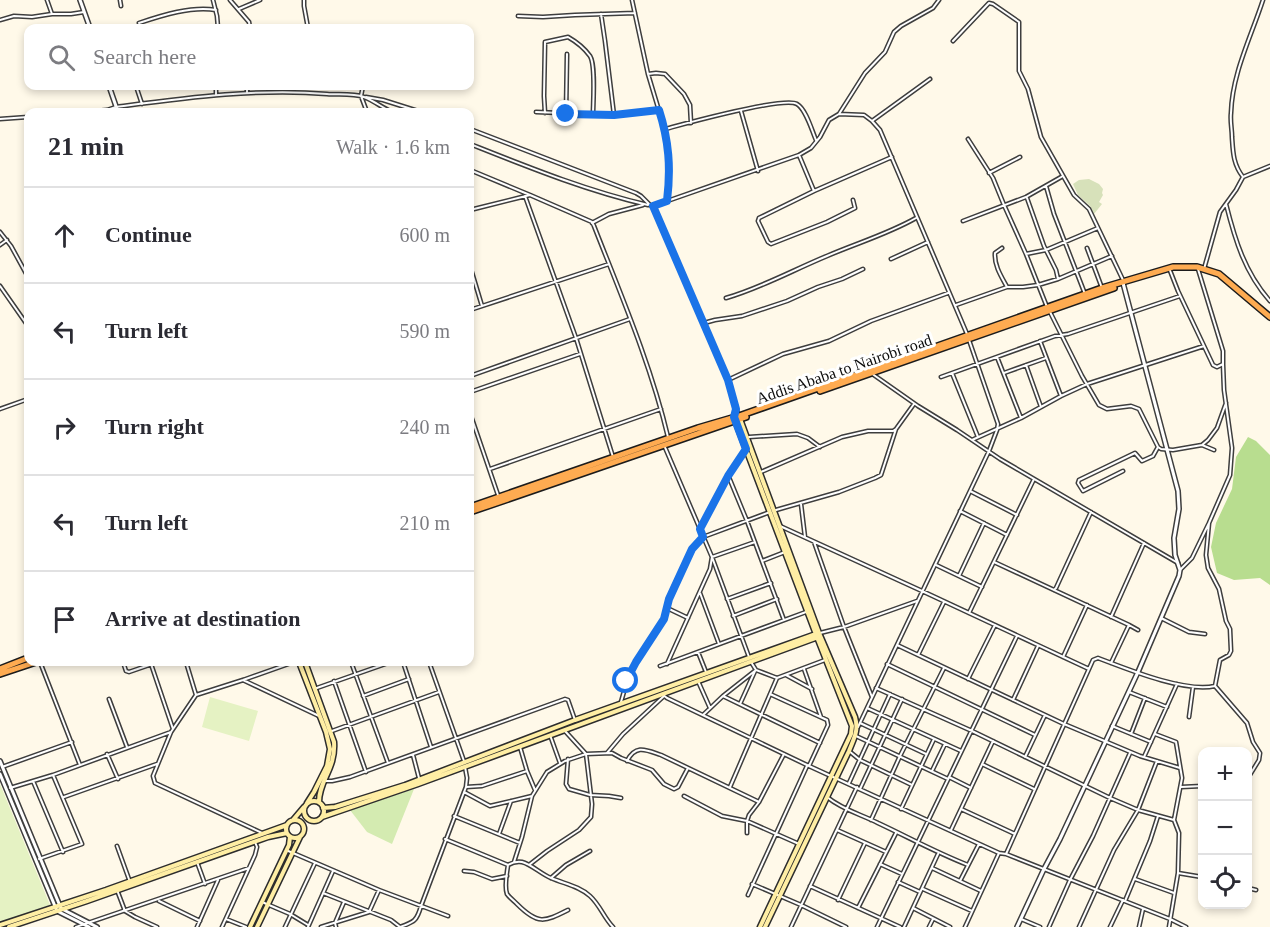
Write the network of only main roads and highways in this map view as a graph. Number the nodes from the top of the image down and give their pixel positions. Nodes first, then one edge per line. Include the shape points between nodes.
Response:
1 (1123, 283) junction
2 (1048, 309) junction
3 (1270, 317) edge
4 (968, 337) junction
5 (737, 418) junction
6 (614, 460) junction
7 (758, 473) junction
8 (500, 499) junction
9 (474, 506) edge
10 (474, 510) edge
11 (772, 512) junction
12 (788, 551) junction
13 (819, 635) junction
14 (24, 660) edge
15 (25, 666) edge
16 (301, 666) edge
17 (306, 666) edge
18 (0, 669) edge
19 (0, 674) edge
20 (707, 675) junction
21 (312, 690) junction
22 (331, 735) junction
23 (465, 764) junction
24 (833, 777) junction
25 (418, 782) junction
26 (319, 802) junction
27 (305, 805) junction
28 (323, 808) junction
29 (322, 816) junction
30 (293, 820) junction
31 (316, 821) junction
32 (287, 825) junction
33 (287, 832) junction
34 (304, 832) junction
35 (291, 837) junction
36 (300, 837) junction
37 (289, 851) junction
38 (778, 895) junction
39 (265, 904) junction
40 (58, 909) junction
41 (0, 926) edge
42 (9, 927) edge
43 (250, 927) edge
44 (257, 927) edge
45 (760, 927) edge
46 (765, 927) edge

1 - 2 highway, Addis Ababa to Nairobi road
1 - 2 highway, Addis Ababa to Nairobi road
1 - 3 highway, Addis Ababa to Nairobi road via 1169,268 1197,267 1219,274
2 - 4 highway, Addis Ababa to Nairobi road
4 - 5 highway, Addis Ababa to Nairobi road
4 - 5 highway, Addis Ababa to Nairobi road
5 - 6 highway, Addis Ababa to Nairobi road
5 - 6 highway, Addis Ababa to Nairobi road via 668,438
5 - 7 main road
5 - 7 main road via 748,437
6 - 8 highway, Addis Ababa to Nairobi road
7 - 11 main road
8 - 9 highway, Addis Ababa to Nairobi road
8 - 10 highway, Addis Ababa to Nairobi road
11 - 12 main road
11 - 12 main road
12 - 13 main road
13 - 20 main road
13 - 24 main road via 852,726
13 - 24 main road via 859,725
14 - 18 highway
15 - 19 highway
16 - 21 main road
17 - 21 main road
20 - 23 main road via 575,720
20 - 23 main road via 663,695
21 - 22 main road
21 - 22 main road via 319,716
22 - 26 main road via 334,757
22 - 27 main road via 329,761
23 - 25 main road
24 - 38 main road
24 - 38 main road via 827,797
25 - 28 main road
25 - 29 main road
26 - 27 main road
26 - 28 main road
27 - 30 main road
27 - 31 main road via 306,818
28 - 29 main road
29 - 31 main road
30 - 32 main road
30 - 34 main road via 301,821
31 - 34 main road
32 - 33 main road
32 - 40 main road
33 - 35 main road
33 - 40 main road
34 - 36 main road
35 - 36 main road
35 - 37 main road
36 - 37 main road
37 - 39 main road
38 - 45 main road
38 - 46 main road
39 - 43 main road
39 - 44 main road
40 - 41 main road
40 - 42 main road

